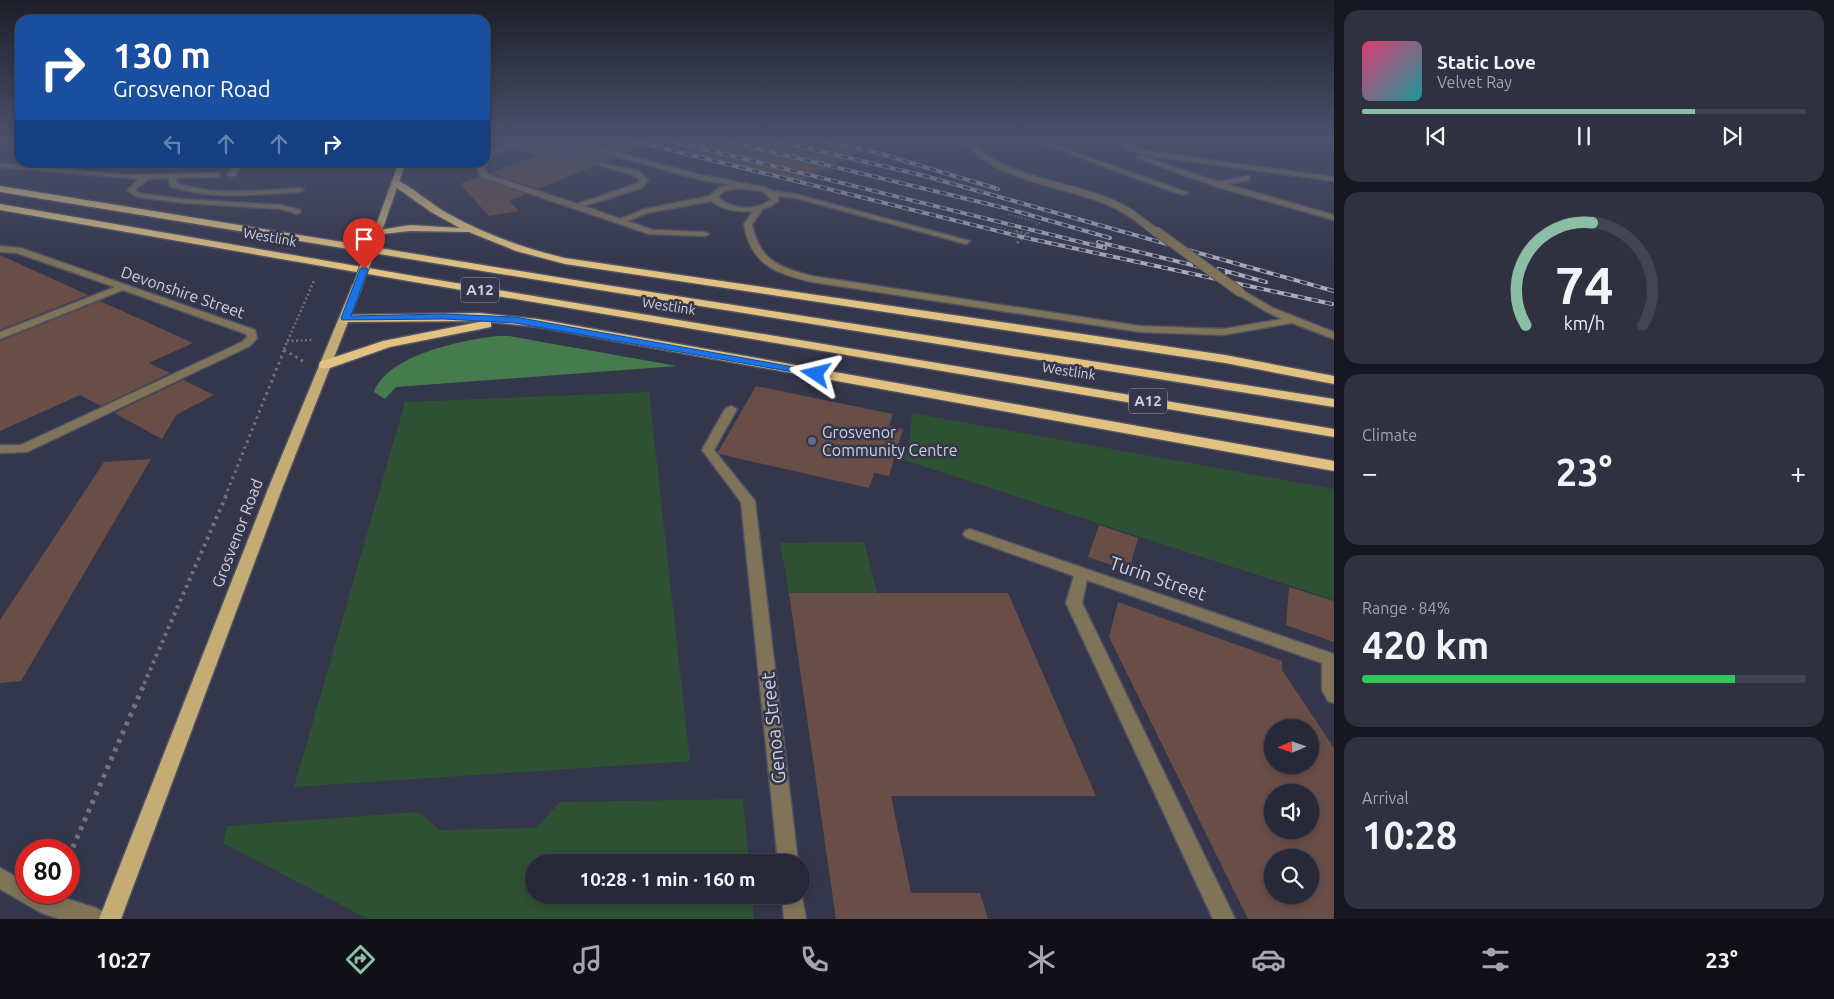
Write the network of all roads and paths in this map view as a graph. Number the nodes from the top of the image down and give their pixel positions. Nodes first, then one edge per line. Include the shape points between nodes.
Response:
1 (139, 183) edge
2 (173, 183) edge
3 (396, 183) joint
4 (507, 183) edge
5 (642, 183) edge
6 (704, 183) edge
7 (730, 183) edge
8 (1050, 183) edge
9 (1154, 183) edge
10 (1214, 183) edge
11 (1222, 183) edge
12 (1217, 184) junction
13 (746, 186) junction
14 (0, 188) edge
15 (300, 190) dead end
16 (770, 192) junction
17 (1185, 194) dead end
18 (715, 195) junction
19 (814, 202) junction
20 (575, 206) junction
21 (0, 207) edge
22 (730, 207) junction
23 (764, 207) junction
24 (297, 212) dead end
25 (1008, 214) dead end
26 (1334, 218) edge
27 (619, 222) junction
28 (748, 224) junction
29 (994, 226) dead end
30 (482, 234) junction
31 (704, 234) dead end
32 (1026, 234) junction
33 (376, 236) junction
34 (966, 241) dead end
35 (1017, 243) dead end
36 (0, 249) edge
37 (316, 276) dead end
38 (123, 287) junction
39 (345, 318) junction
40 (515, 320) junction
41 (1291, 320) junction
42 (0, 336) edge
43 (1334, 336) edge
44 (326, 364) junction
45 (1334, 380) edge
46 (1334, 403) edge
47 (731, 409) dead end
48 (1334, 432) edge
49 (0, 449) edge
50 (1334, 466) edge
51 (970, 534) dead end
52 (1082, 573) junction
53 (1332, 660) edge
54 (1334, 696) edge
55 (76, 839) edge
56 (787, 854) edge
57 (0, 878) edge
58 (793, 904) edge
59 (96, 919) edge
60 (110, 919) edge
61 (795, 919) edge
62 (1224, 919) edge

1 - 24 street via 131,190 137,195 281,207
2 - 15 street via 184,189 209,192
3 - 30 highway via 432,210
3 - 33 main road, Grosvenor Road
4 - 20 street
5 - 20 street
6 - 18 street
7 - 13 street
8 - 41 street, bridge via 1112,204 1144,222 1240,292
9 - 17 street
10 - 12 street
11 - 12 street
12 - 26 street
13 - 16 street
13 - 18 street via 729,188
14 - 46 highway, Westlink / A12 via 722,307
16 - 19 street
16 - 23 street via 775,199
18 - 22 street via 722,205
18 - 27 street via 645,211
19 - 23 street
19 - 34 street
20 - 27 street
21 - 48 highway, Westlink / A12
22 - 23 street
22 - 28 street
23 - 28 street
25 - 32 path via 1039,223
27 - 31 street via 652,232
28 - 41 street via 748,234 756,253 774,267 825,282 1140,329 1224,332
29 - 32 path
30 - 33 highway via 410,228
30 - 45 highway via 510,246 565,261 1225,359
32 - 35 path
33 - 39 main road, Grosvenor Road, bridge
36 - 38 street, Devonshire Street via 18,250
37 - 55 path via 237,470
38 - 42 street
38 - 49 street, Devonshire Street via 251,332 252,338 246,344 23,449
39 - 40 highway via 444,316
39 - 44 main road, Grosvenor Road
40 - 44 highway via 446,330 387,344
40 - 50 highway
41 - 43 street
44 - 60 main road, Grosvenor Road
47 - 56 street, Genoa Street via 708,450 748,501
51 - 52 street, Turin Street
52 - 53 street, Turin Street
52 - 62 street via 1074,603
53 - 54 street via 1330,690
57 - 59 street via 47,905
58 - 61 street

